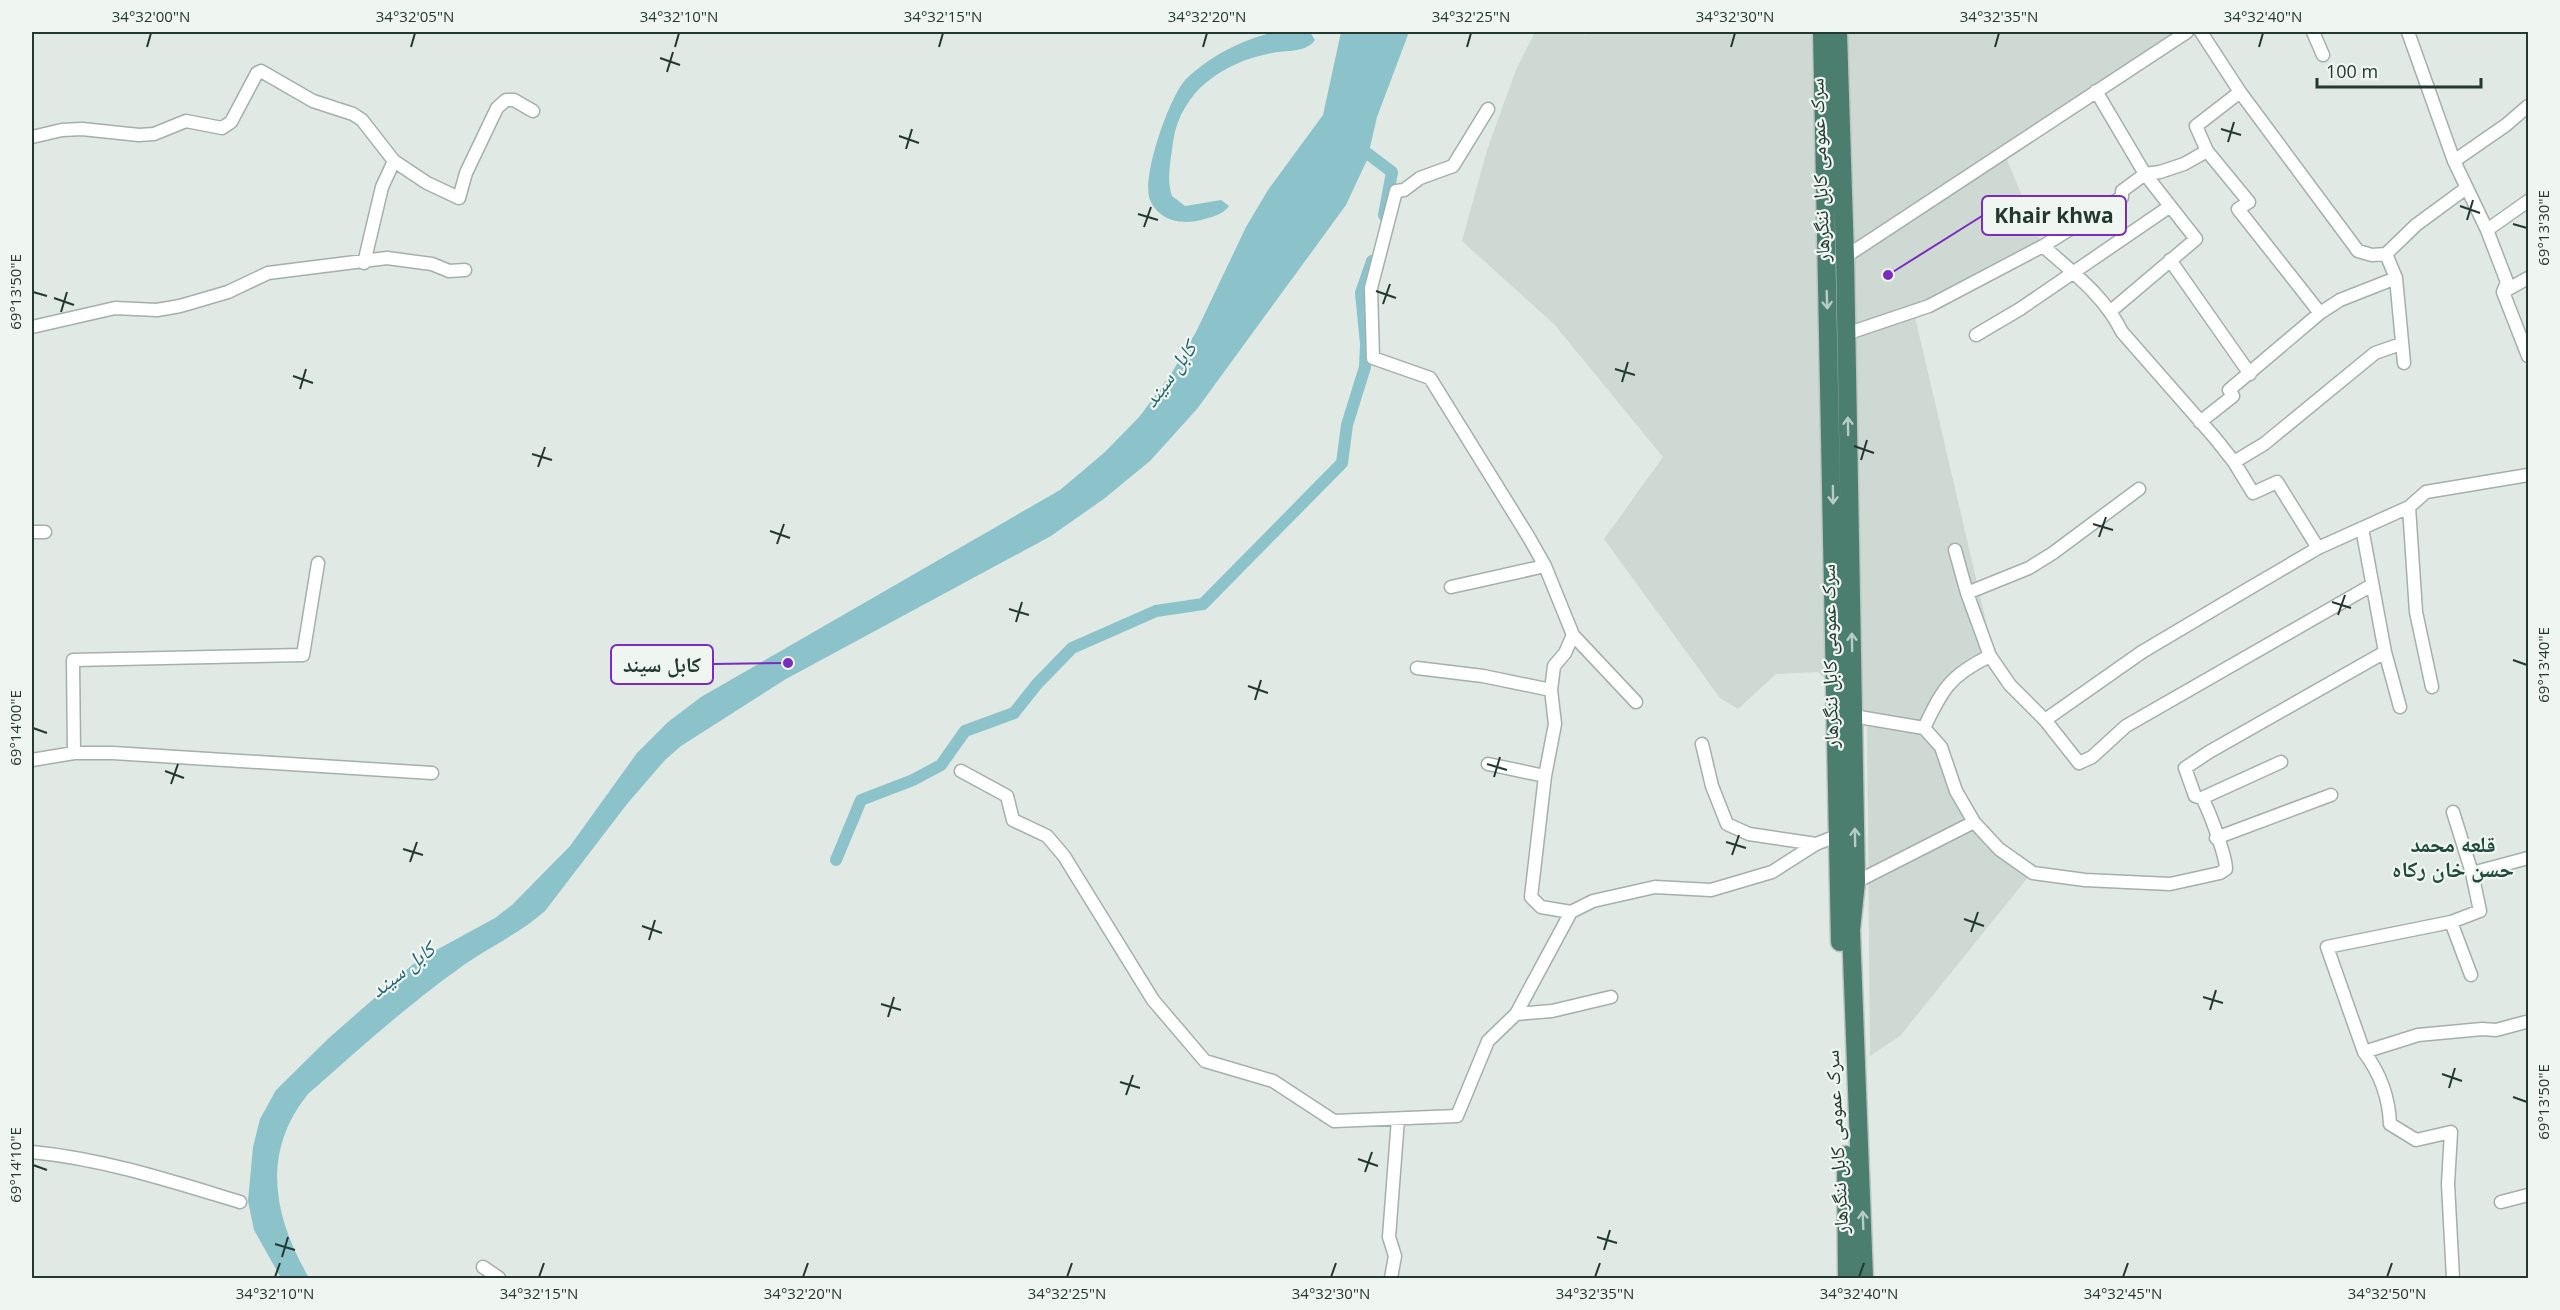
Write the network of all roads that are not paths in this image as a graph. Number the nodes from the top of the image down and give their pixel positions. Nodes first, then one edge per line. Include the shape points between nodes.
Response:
1 (1822, 32) edge
2 (1838, 32) edge
3 (2187, 32) edge
4 (2201, 32) edge
5 (2313, 32) edge
6 (2408, 32) edge
7 (2323, 55) dead end
8 (2096, 91) junction
9 (2240, 92) junction
10 (2529, 106) edge
11 (1488, 109) dead end
12 (533, 111) dead end
13 (32, 137) edge
14 (2207, 151) junction
15 (394, 161) junction
16 (2454, 161) junction
17 (2145, 174) junction
18 (2465, 189) junction
19 (2529, 201) edge
20 (2169, 207) junction
21 (2487, 230) junction
22 (2043, 246) junction
23 (2386, 254) junction
24 (1845, 257) junction
25 (2170, 260) junction
26 (364, 263) junction
27 (465, 270) dead end
28 (2072, 273) junction
29 (2396, 278) junction
30 (2529, 278) edge
31 (2503, 292) junction
32 (2112, 310) junction
33 (2320, 313) junction
34 (32, 327) edge
35 (1846, 334) junction
36 (1976, 335) dead end
37 (2401, 344) junction
38 (2529, 356) edge
39 (2404, 363) dead end
40 (2250, 375) junction
41 (2200, 422) junction
42 (2234, 462) junction
43 (2529, 475) edge
44 (2139, 489) dead end
45 (2409, 507) junction
46 (2361, 528) junction
47 (32, 532) edge
48 (45, 532) dead end
49 (2318, 548) junction
50 (1955, 550) dead end
51 (318, 563) dead end
52 (1545, 566) junction
53 (2372, 585) junction
54 (1451, 587) dead end
55 (1967, 593) junction
56 (1573, 635) junction
57 (2385, 652) junction
58 (1990, 656) junction
59 (1417, 668) dead end
60 (2432, 687) dead end
61 (1551, 690) junction
62 (1636, 702) dead end
63 (2400, 707) dead end
64 (1853, 716) junction
65 (2045, 720) junction
66 (1924, 728) junction
67 (1702, 744) dead end
68 (74, 753) junction
69 (32, 759) edge
70 (2281, 762) dead end
71 (1488, 764) dead end
72 (961, 771) dead end
73 (432, 773) dead end
74 (1545, 777) junction
75 (2331, 795) dead end
76 (2202, 798) junction
77 (2453, 812) dead end
78 (1974, 822) junction
79 (1839, 835) junction
80 (2216, 837) junction
81 (1816, 844) junction
82 (2529, 858) edge
83 (2472, 873) junction
84 (1856, 882) junction
85 (1571, 912) junction
86 (2451, 922) junction
87 (2471, 975) dead end
88 (1611, 997) dead end
89 (1516, 1014) junction
90 (2526, 1022) dead end
91 (2364, 1052) junction
92 (1398, 1119) junction
93 (32, 1152) edge
94 (2529, 1195) edge
95 (240, 1202) dead end
96 (2501, 1202) dead end
97 (483, 1267) dead end
98 (499, 1278) edge
99 (1391, 1278) edge
100 (1847, 1278) edge
101 (1864, 1278) edge
102 (2454, 1278) edge

1 -> 79 highway, سرک عمومی کابل ننگرهار
2 - 24 highway, سرک عمومی کابل ننگرهار
3 - 8 street
4 - 9 street
5 - 7 street
6 - 16 street
8 - 17 street
8 - 24 street
9 - 14 street via 2196,126
9 - 23 street via 2358,251
10 - 16 street
11 - 52 street via 1453,166 1396,191 1371,288 1373,358 1430,378
12 - 15 street via 514,100 506,100 497,108 466,173 459,198
13 - 15 street via 82,129 126,136 154,134 186,121 222,128 231,122 261,71 313,100 362,120
14 - 17 street via 2184,164
14 - 33 street via 2249,202 2238,209
15 - 26 street via 382,187
16 - 18 street
17 - 20 street
17 - 22 street via 2122,191 2122,197
18 - 21 street
18 - 23 street via 2416,225
19 - 21 street
20 - 25 street via 2196,239
20 - 28 street
21 - 31 street via 2507,282
22 - 28 street
22 - 35 street via 1929,306
23 - 29 street
24 - 35 highway, سرک عمومی کابل ننگرهار
25 - 32 street
25 - 40 street
26 - 27 street via 387,258 432,264 449,271
26 - 34 street via 268,273 228,292 180,306 157,310 115,308
28 - 32 street
28 - 36 street
29 - 33 street via 2340,300
29 - 37 street
30 - 31 street
31 - 38 street
32 - 41 street via 2122,332
33 - 40 street
64 -> 35 highway, سرک عمومی کابل ننگرهار
37 - 39 street
37 - 42 street via 2375,352 2265,444
40 - 41 street via 2229,390 2232,396
41 - 42 street
42 - 49 street via 2253,493 2277,482
43 - 45 street via 2426,492
44 - 55 street via 2029,568
45 - 46 street
45 - 60 street via 2416,612
46 - 49 street
46 - 53 street
47 - 48 street
49 - 65 street via 2142,652
50 - 55 street
51 - 68 street via 303,655 73,660
52 - 54 street
52 - 56 street
53 - 57 street
53 - 65 street via 2126,726 2092,757 2079,763
55 - 58 street
56 - 61 street via 1554,666
56 - 62 street
57 - 63 street
57 - 76 street via 2185,768 2195,796
58 - 65 street via 2010,685
58 - 66 street via 1972,664 1943,689
59 - 61 street
61 - 74 street via 1556,724
64 - 66 street
84 -> 64 highway, سرک عمومی کابل ننگرهار
66 - 78 street via 1941,747 1956,791
67 - 81 street via 1727,824 1749,834
68 - 69 street
68 - 73 street
70 - 76 street
71 - 74 street
72 - 92 street via 1007,796 1013,820 1047,836 1064,856 1153,1000 1205,1061 1274,1081 1334,1121
74 - 85 street via 1531,897 1541,907
75 - 80 street
76 - 80 street
77 - 83 street
78 - 80 street via 2000,849 2033,873 2085,880 2170,884 2220,873 2226,869 2226,860
78 - 84 street
79 - 81 street
79 - 100 highway, سرک عمومی کابل ننگرهار
81 - 85 street via 1772,872 1711,890 1655,887 1593,901
82 - 83 street
83 - 86 street via 2480,910
101 -> 84 highway, سرک عمومی کابل ننگرهار via 1851,930
85 - 89 street
86 - 87 street
86 - 91 street via 2327,946
88 - 89 street via 1552,1011
89 - 92 street via 1488,1041 1457,1116
90 - 91 street via 2496,1030 2418,1035
91 - 102 street via 2389,1104 2390,1124 2415,1140 2451,1132 2448,1184
92 - 99 street via 1389,1237 1395,1256
93 - 95 street via 75,1156 139,1171
94 - 96 street
97 - 98 street

